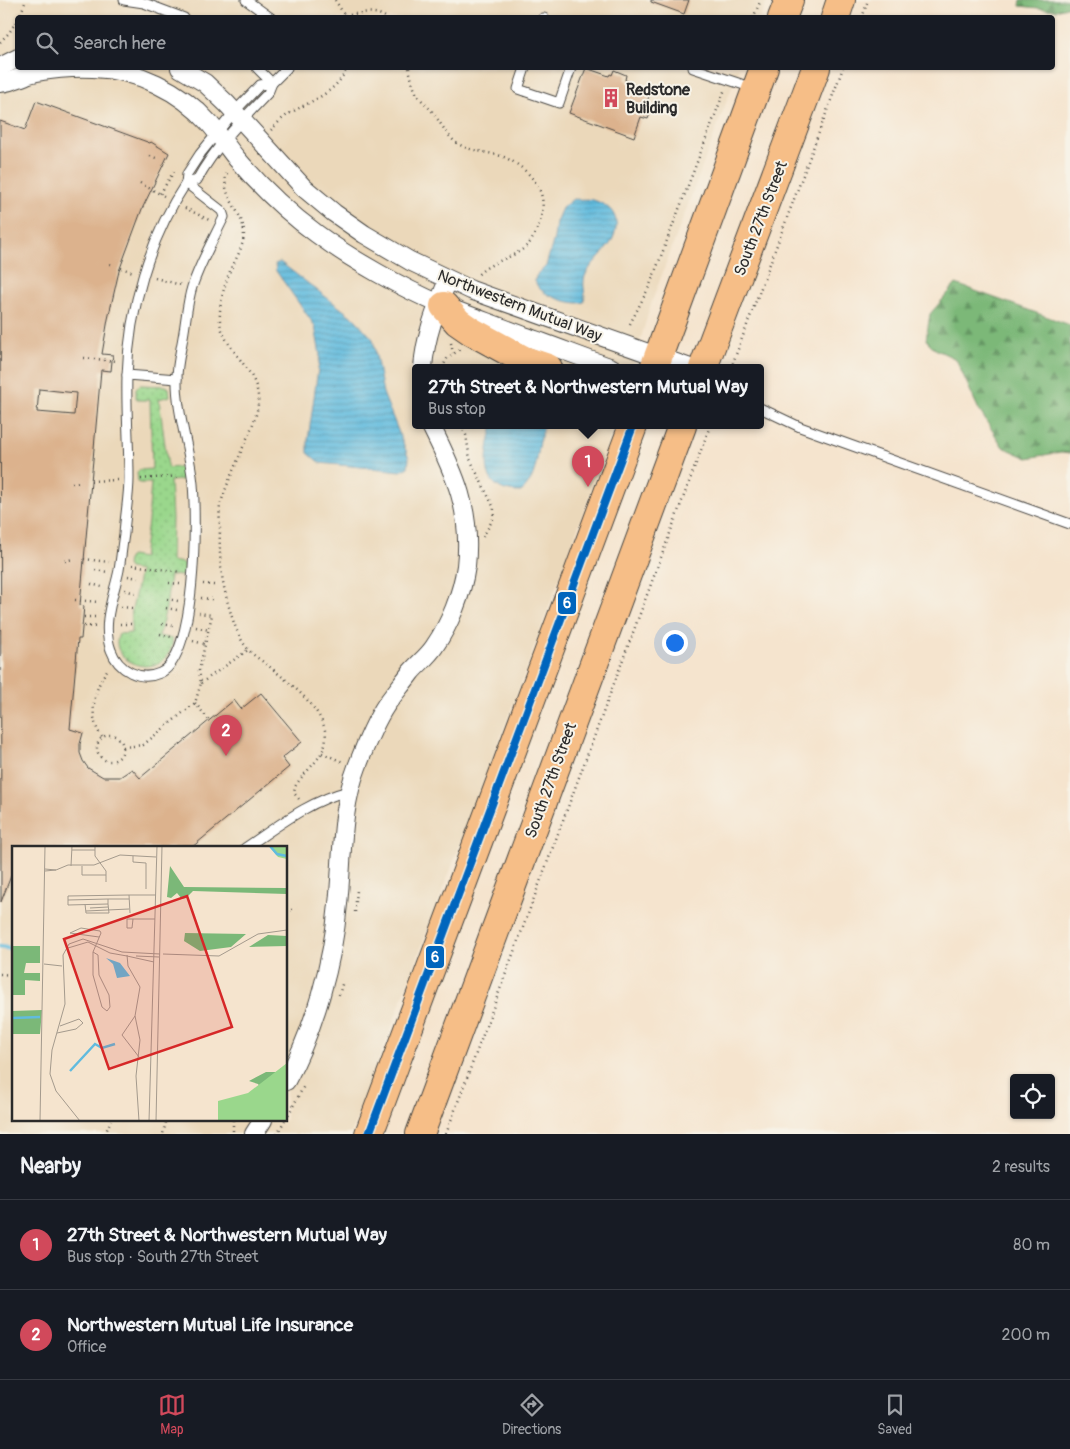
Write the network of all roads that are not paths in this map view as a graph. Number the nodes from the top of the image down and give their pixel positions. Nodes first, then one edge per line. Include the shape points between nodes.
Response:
1 (124, 0) edge
2 (246, 0) edge
3 (789, 0) edge
4 (842, 0) edge
5 (176, 15) edge
6 (267, 15) edge
7 (783, 15) edge
8 (836, 15) edge
9 (15, 60) edge
10 (0, 67) edge
11 (59, 70) edge
12 (114, 70) edge
13 (183, 70) edge
14 (259, 70) edge
15 (285, 70) edge
16 (524, 70) edge
17 (570, 70) edge
18 (699, 70) edge
19 (815, 70) edge
20 (760, 78) edge
21 (272, 82) junction
22 (0, 83) edge
23 (237, 117) junction
24 (220, 137) junction
25 (186, 183) junction
26 (443, 296) junction
27 (657, 362) edge
28 (423, 364) edge
29 (536, 364) edge
30 (603, 364) edge
31 (705, 364) edge
32 (127, 375) junction
33 (176, 379) junction
34 (764, 410) edge
35 (432, 429) edge
36 (632, 429) edge
37 (681, 429) edge
38 (1070, 524) edge
39 (348, 791) junction
40 (248, 846) edge
41 (288, 1077) edge
42 (369, 1134) edge
43 (420, 1134) edge

1 - 5 lane via 144,3
2 - 6 lane
3 - 7 main road
4 - 8 main road
9 - 10 street
11 - 22 street, Northwestern Mutual Way
12 - 24 street, Northwestern Mutual Way via 174,92 192,106
13 - 23 street, Northwestern Mutual Way via 205,83
14 - 21 lane
15 - 21 lane
16 - 17 lane via 518,89 559,103
18 - 20 lane via 728,80
19 - 31 main road, South 27th Street
20 - 27 main road
21 - 23 lane via 268,93
23 - 24 lane
23 - 26 street, Northwestern Mutual Way via 304,188 364,234 410,261
24 - 25 lane via 200,154 187,174
24 - 26 street, Northwestern Mutual Way via 282,205 317,234 395,282
25 - 32 lane via 157,238 144,275 132,327
25 - 33 lane via 222,211 224,217 192,288
26 - 27 street, Northwestern Mutual Way
26 - 28 street via 430,326
26 - 29 main road via 458,322
26 - 30 street, Northwestern Mutual Way
32 - 33 lane
32 - 33 lane via 129,480 108,634 116,660 126,671 139,676 161,673 176,658 193,574 192,475
34 - 38 lane via 800,427
35 - 39 street via 454,472 462,500 467,535 462,585 454,611 434,647 385,707 368,739
36 - 42 main road
37 - 43 main road, South 27th Street
39 - 40 lane via 328,796 305,808
39 - 41 street via 332,946 308,1033

